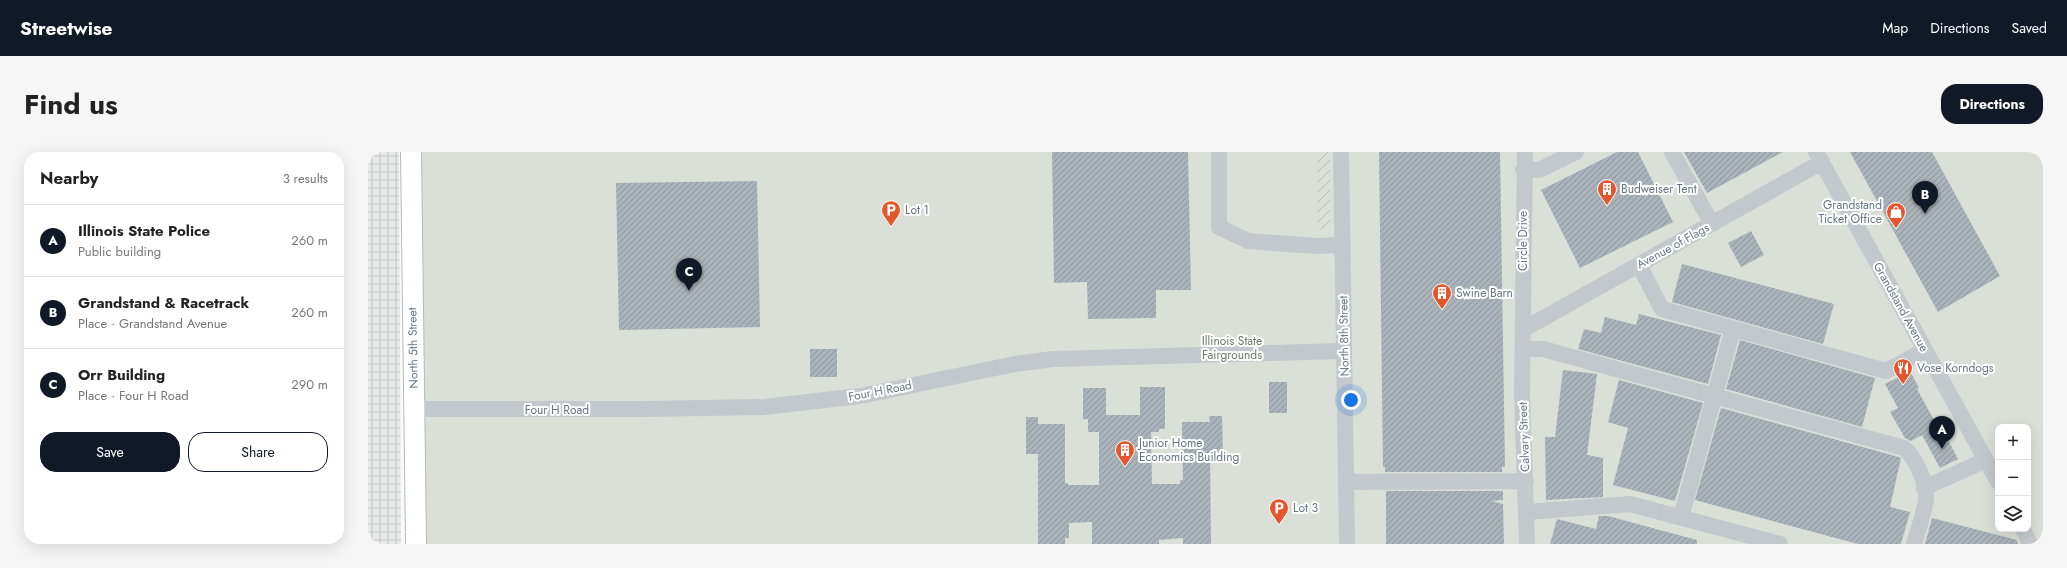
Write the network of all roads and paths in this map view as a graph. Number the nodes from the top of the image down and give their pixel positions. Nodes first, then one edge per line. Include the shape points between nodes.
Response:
1 (411, 152) edge
2 (1219, 152) edge
3 (1341, 152) edge
4 (1524, 152) edge
5 (1576, 152) edge
6 (1672, 152) edge
7 (1819, 157) edge
8 (1523, 170) junction
9 (1712, 224) junction
10 (1343, 245) junction
11 (1639, 265) junction
12 (1524, 329) junction
13 (1733, 329) junction
14 (1523, 349) junction
15 (1925, 350) junction
16 (1344, 351) junction
17 (1715, 396) junction
18 (414, 409) junction
19 (1986, 460) junction
20 (1995, 476) edge
21 (1526, 480) junction
22 (1346, 482) junction
23 (1924, 488) junction
24 (1527, 512) junction
25 (1681, 517) junction
26 (2024, 532) edge
27 (416, 544) edge
28 (1347, 544) edge
29 (1527, 544) edge
30 (1780, 544) edge
31 (1914, 544) edge
32 (2030, 544) edge

1 - 18 main road, North 5th Street
2 - 10 street via 1219,227 1248,241 1316,246
3 - 10 street, North 8th Street
4 - 8 street, Circle Drive
5 - 8 street via 1539,170
6 - 9 street
7 - 9 street, Avenue of Flags
7 - 15 street, Grandstand Avenue
8 - 12 street, Circle Drive
9 - 11 street, Avenue of Flags
10 - 16 street, North 8th Street
11 - 12 street, Avenue of Flags
11 - 13 street via 1662,309
12 - 14 street, Calvary Street
13 - 15 street via 1886,371
13 - 17 street
14 - 17 street via 1543,349
14 - 21 street, Calvary Street via 1522,395
15 - 19 street, Grandstand Avenue
16 - 18 street, Four H Road via 1046,360 860,396 764,407 642,410
16 - 22 street, North 8th Street
17 - 23 street via 1904,448 1911,454
17 - 25 street
18 - 27 main road, North 5th Street
19 - 20 street, Grandstand Avenue
19 - 23 street
21 - 22 street
21 - 24 street, Calvary Street
22 - 28 street, North 8th Street
23 - 31 street via 1926,496
24 - 25 street via 1630,504
24 - 29 street, Calvary Street
25 - 30 street
26 - 32 street

